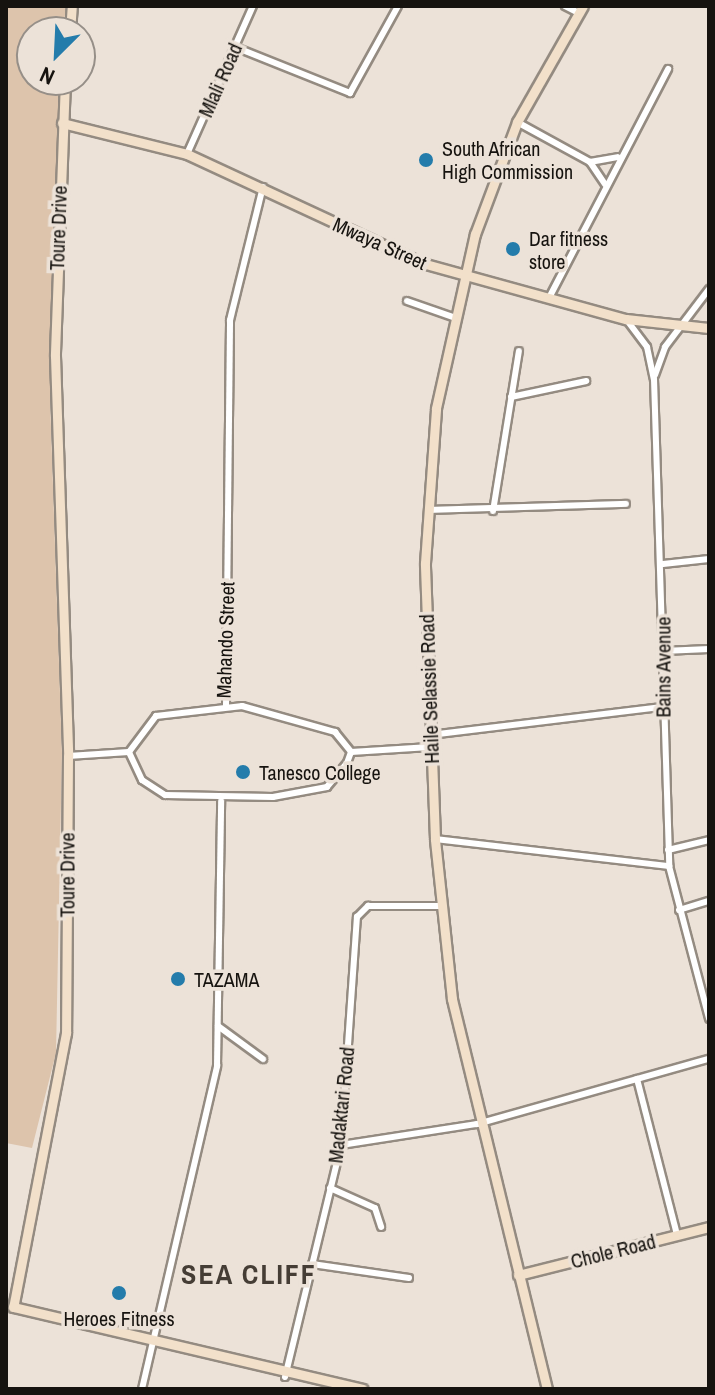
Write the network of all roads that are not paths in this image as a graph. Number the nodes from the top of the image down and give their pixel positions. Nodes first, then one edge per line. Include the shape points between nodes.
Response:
1 (253, 6) edge
2 (398, 6) edge
3 (565, 6) edge
4 (581, 9) edge
5 (235, 47) junction
6 (668, 69) dead end
7 (64, 96) edge
8 (517, 122) junction
9 (62, 123) junction
10 (187, 154) junction
11 (618, 157) junction
12 (590, 162) junction
13 (605, 184) junction
14 (263, 187) junction
15 (463, 276) junction
16 (709, 289) edge
17 (550, 296) junction
18 (407, 301) dead end
19 (453, 317) junction
20 (626, 319) junction
21 (687, 326) junction
22 (709, 328) edge
23 (519, 351) dead end
24 (654, 379) junction
25 (586, 381) dead end
26 (511, 397) junction
27 (626, 504) dead end
28 (430, 510) junction
29 (493, 511) junction
30 (709, 559) edge
31 (663, 564) junction
32 (709, 649) edge
33 (663, 651) junction
34 (226, 706) junction
35 (662, 707) junction
36 (430, 735) junction
37 (430, 747) junction
38 (129, 752) junction
39 (351, 752) junction
40 (68, 756) junction
41 (221, 801) junction
42 (435, 839) junction
43 (709, 840) edge
44 (668, 850) junction
45 (669, 866) junction
46 (709, 901) edge
47 (442, 906) junction
48 (679, 910) junction
49 (709, 1019) edge
50 (218, 1026) junction
51 (263, 1059) dead end
52 (709, 1059) edge
53 (637, 1079) junction
54 (477, 1124) junction
55 (341, 1145) junction
56 (330, 1188) junction
57 (381, 1227) dead end
58 (709, 1227) edge
59 (677, 1235) junction
60 (312, 1264) junction
61 (518, 1275) junction
62 (409, 1278) dead end
63 (154, 1339) junction
64 (286, 1373) junction
65 (356, 1388) edge
66 (142, 1389) edge
67 (547, 1389) edge

1 - 5 street, Mlali Road
2 - 5 street via 350,93
3 - 4 street
4 - 8 street, Haile Selassie Road
5 - 10 street, Mlali Road
6 - 11 street
7 - 9 street, Toure Drive
8 - 12 street
8 - 15 street, Haile Selassie Road
9 - 10 street, Mwaya Street
9 - 40 street, Toure Drive via 55,356
10 - 14 street, Mwaya Street
11 - 12 street
11 - 13 street
12 - 13 street
13 - 17 street
14 - 15 street, Mwaya Street
14 - 34 street, Mahando Street via 230,320
15 - 17 street, Mwaya Street
15 - 19 street, Haile Selassie Road
16 - 21 street
17 - 20 street, Mwaya Street
18 - 19 street
19 - 28 street, Haile Selassie Road via 436,408
20 - 21 street, Mwaya Street
20 - 24 street, Bains Avenue via 647,347
21 - 22 street, Mwaya Street
21 - 24 street via 665,347
23 - 26 street
24 - 31 street, Bains Avenue
25 - 26 street
26 - 29 street
27 - 29 street
28 - 29 street
28 - 36 street, Haile Selassie Road
30 - 31 street
31 - 33 street, Bains Avenue
32 - 33 street
33 - 35 street, Bains Avenue
34 - 38 street, Mahando Street via 156,716
34 - 39 street via 325,728
35 - 36 street
35 - 44 street, Bains Avenue
36 - 37 street, Haile Selassie Road
37 - 39 street
37 - 42 street, Haile Selassie Road
38 - 40 street
38 - 41 street via 152,789
39 - 41 street via 327,787
40 - 63 street, Toure Drive via 63,1069 13,1307
41 - 50 street
42 - 45 street
42 - 47 street, Haile Selassie Road
43 - 44 street
44 - 45 street, Bains Avenue
45 - 48 street, Bains Avenue
46 - 48 street
47 - 54 street, Haile Selassie Road
47 - 55 street, Madaktari Road via 368,906 358,913
48 - 49 street, Bains Avenue
50 - 51 street
50 - 63 street via 214,1086
52 - 53 street
53 - 54 street
53 - 59 street
54 - 55 street
54 - 61 street, Haile Selassie Road
55 - 56 street, Madaktari Road
56 - 57 street via 377,1210
56 - 60 street, Madaktari Road
58 - 59 street, Chole Road
59 - 61 street, Chole Road
60 - 62 street
60 - 64 street, Madaktari Road
61 - 67 street, Haile Selassie Road
63 - 64 street, Toure Drive
63 - 66 street
64 - 65 street, Toure Drive

